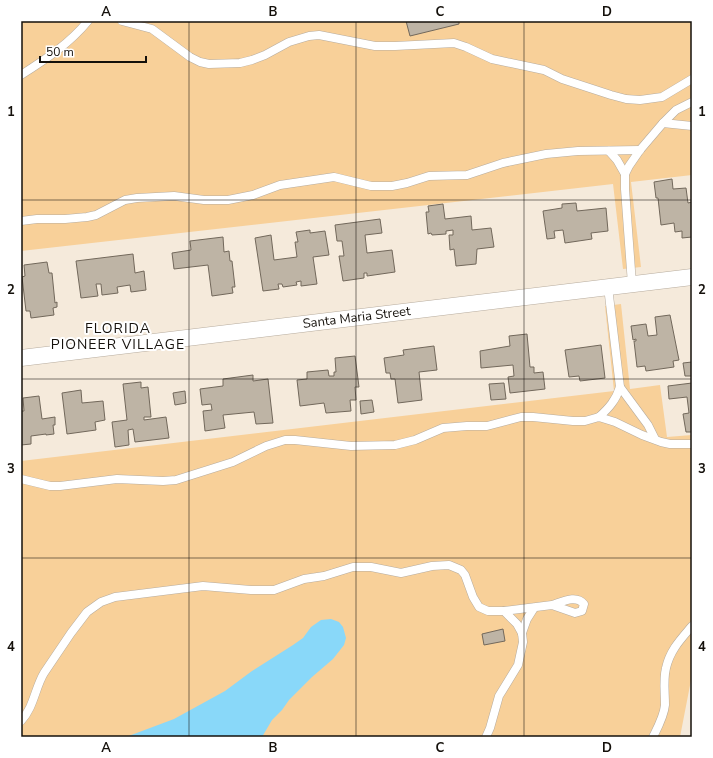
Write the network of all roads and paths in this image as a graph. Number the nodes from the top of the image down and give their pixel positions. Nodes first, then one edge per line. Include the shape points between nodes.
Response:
1 (88, 21) edge
2 (122, 21) edge
3 (21, 75) edge
4 (692, 79) edge
5 (692, 102) edge
6 (663, 124) junction
7 (692, 126) edge
8 (640, 150) junction
9 (609, 151) junction
10 (625, 174) junction
11 (21, 221) edge
12 (692, 277) edge
13 (632, 284) junction
14 (608, 287) junction
15 (21, 358) edge
16 (620, 387) junction
17 (599, 417) junction
18 (655, 439) junction
19 (692, 444) edge
20 (21, 479) edge
21 (552, 605) dead end
22 (534, 608) junction
23 (504, 611) junction
24 (692, 626) edge
25 (522, 633) junction
26 (21, 721) edge
27 (486, 737) edge
28 (653, 737) edge

1 - 3 lane via 68,42
2 - 4 lane via 152,30 190,57 209,64 252,60 289,42 319,35 375,46 454,43 492,59 544,70 562,79 626,99 662,97
5 - 6 lane via 676,110
6 - 7 lane
6 - 8 lane
8 - 9 lane
8 - 10 lane
9 - 10 lane
9 - 11 lane via 546,154 503,163 467,175 429,176 392,186 371,186 334,177 280,185 253,195 228,200 174,196 137,198 125,200 87,217 37,218
10 - 13 lane
12 - 13 street, Santa Maria Street
13 - 14 street, Santa Maria Street
14 - 15 street, Santa Maria Street
14 - 16 lane
16 - 17 lane via 612,404
16 - 18 lane via 648,424
17 - 18 lane
17 - 20 lane via 574,421 521,417 487,426 451,426 395,445 352,446 285,440 233,462 176,480 110,479 50,486
18 - 19 lane via 670,444
21 - 22 lane
22 - 23 lane
22 - 25 lane
23 - 25 lane via 514,620
23 - 26 lane via 488,612 479,607 465,575 461,570 449,565 401,573 371,567 353,568 269,590 203,586 115,597 95,605 79,622 39,680 29,710
24 - 28 lane via 673,649 666,668 665,706
25 - 27 lane via 523,642 518,665 499,696

